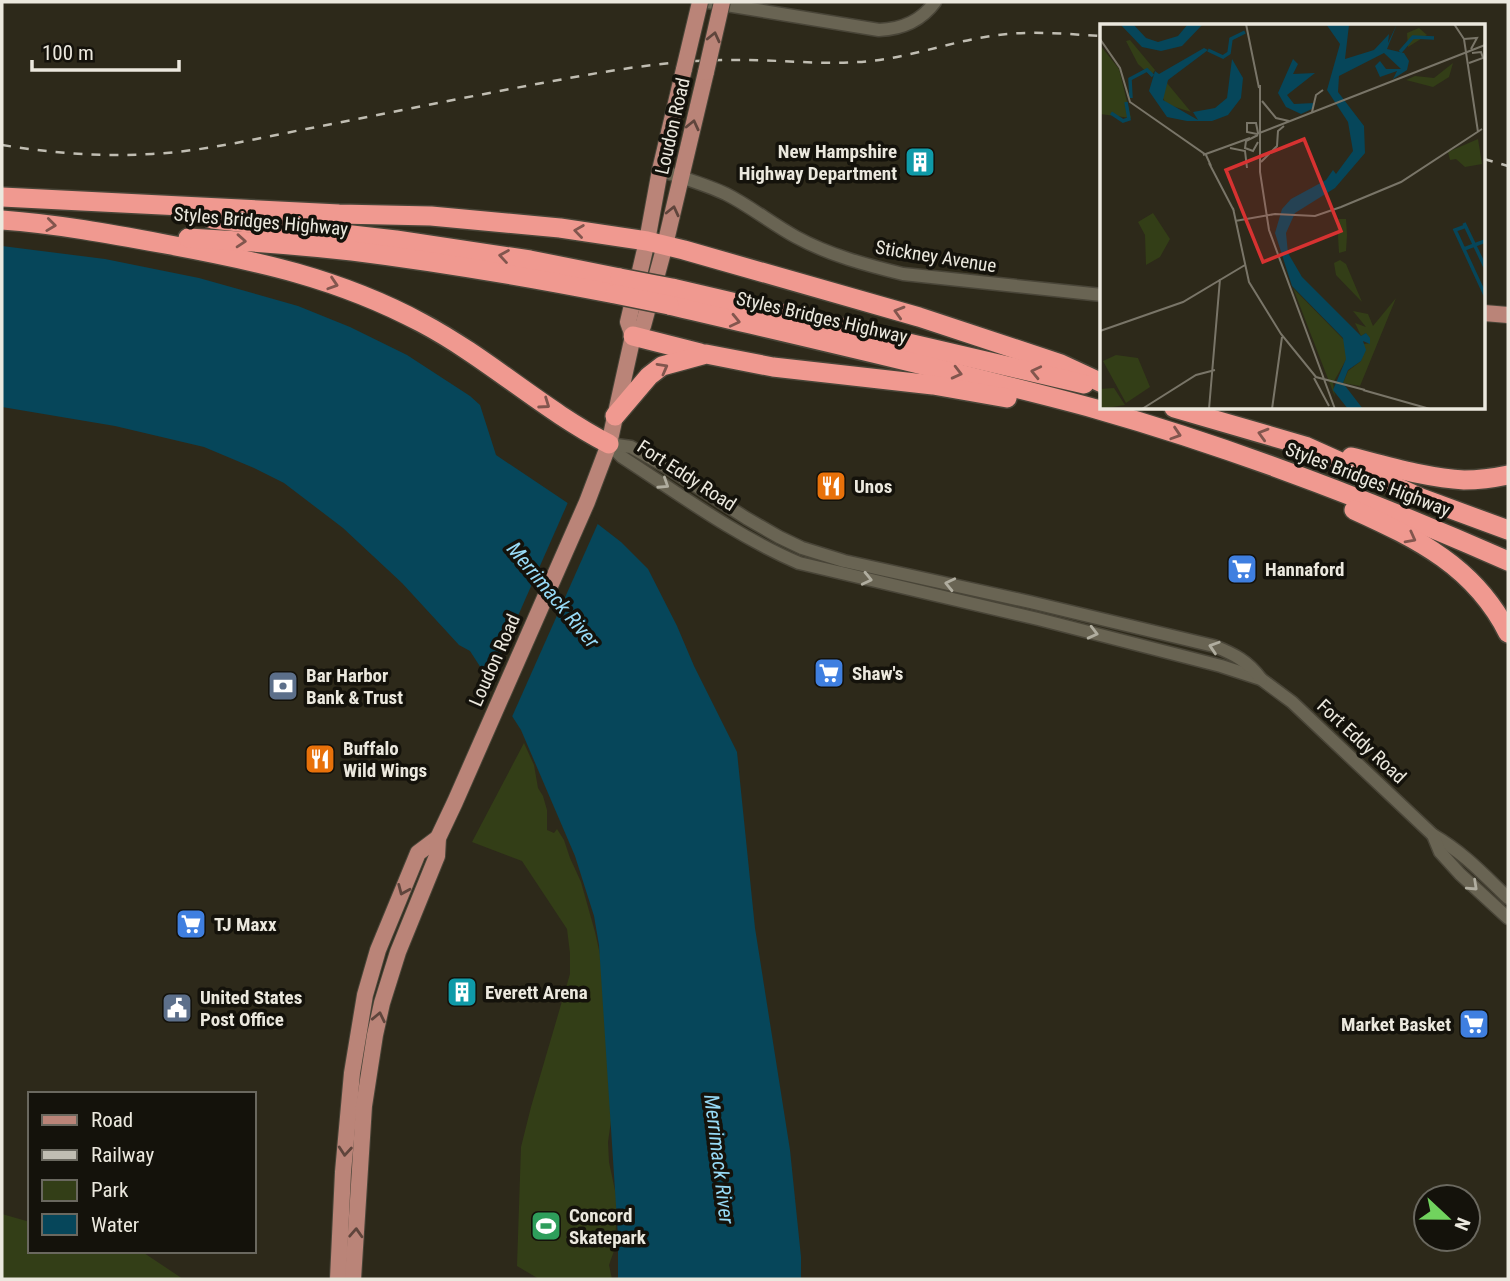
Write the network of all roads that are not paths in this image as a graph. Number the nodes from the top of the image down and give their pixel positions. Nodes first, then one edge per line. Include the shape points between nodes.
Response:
1 (700, 2) edge
2 (708, 2) edge
3 (722, 2) edge
4 (935, 2) edge
5 (660, 170) junction
6 (681, 177) junction
7 (2, 197) edge
8 (55, 199) junction
9 (2, 220) edge
10 (99, 232) junction
11 (656, 243) junction
12 (617, 286) junction
13 (1100, 295) edge
14 (670, 297) junction
15 (1486, 313) edge
16 (1508, 315) edge
17 (633, 336) junction
18 (706, 354) junction
19 (1100, 384) edge
20 (1100, 385) edge
21 (1100, 410) edge
22 (1100, 410) edge
23 (1181, 410) edge
24 (615, 416) junction
25 (1148, 425) junction
26 (609, 444) junction
27 (1305, 446) junction
28 (1287, 471) junction
29 (1508, 475) edge
30 (1508, 530) edge
31 (1508, 561) edge
32 (1508, 633) edge
33 (1433, 835) junction
34 (438, 838) junction
35 (1508, 898) edge
36 (1508, 918) edge
37 (338, 1279) edge
38 (353, 1279) edge

1 - 5 main road, Loudon Road, bridge
2 - 4 street via 880,30 912,22
6 -> 3 main road, Loudon Road, bridge
5 - 6 street, Stickney Avenue
5 - 11 main road, Loudon Road
11 -> 6 main road, Loudon Road
6 - 13 street, Stickney Avenue via 727,195 829,253 872,267
7 - 8 highway
11 -> 8 highway via 431,216
12 -> 8 highway, Styles Bridges Highway via 530,260
9 -> 10 highway
10 -> 12 highway, Styles Bridges Highway via 352,251
10 -> 26 highway via 236,257 379,301 425,324
11 - 17 main road, Loudon Road via 628,322
19 -> 11 highway via 1061,364 919,317
12 - 14 highway, Styles Bridges Highway, bridge
20 -> 14 highway, Styles Bridges Highway
14 -> 21 highway, Styles Bridges Highway
15 - 16 main road
17 - 18 highway
17 - 24 main road, Loudon Road
24 -> 18 highway via 663,366
18 - 25 highway via 773,367 933,385
22 -> 25 highway, Styles Bridges Highway
27 -> 23 highway, Styles Bridges Highway
24 - 26 main road, Loudon Road
25 -> 28 highway, Styles Bridges Highway
26 - 33 street, Fort Eddy Road via 720,521 799,563 1038,619 1261,679 1292,702
26 - 34 main road, Loudon Road
27 - 29 highway via 1430,476 1464,480
27 - 30 highway, Styles Bridges Highway via 1421,498
28 - 31 highway, Styles Bridges Highway
28 -> 32 highway via 1443,556 1483,593
33 - 35 street, Fort Eddy Road via 1461,853
33 -> 36 street, Fort Eddy Road via 1440,852
34 -> 37 main road, Loudon Road via 418,853 378,950 365,995 352,1068
38 -> 34 main road, Loudon Road via 363,1107 375,1035 398,952 437,856

